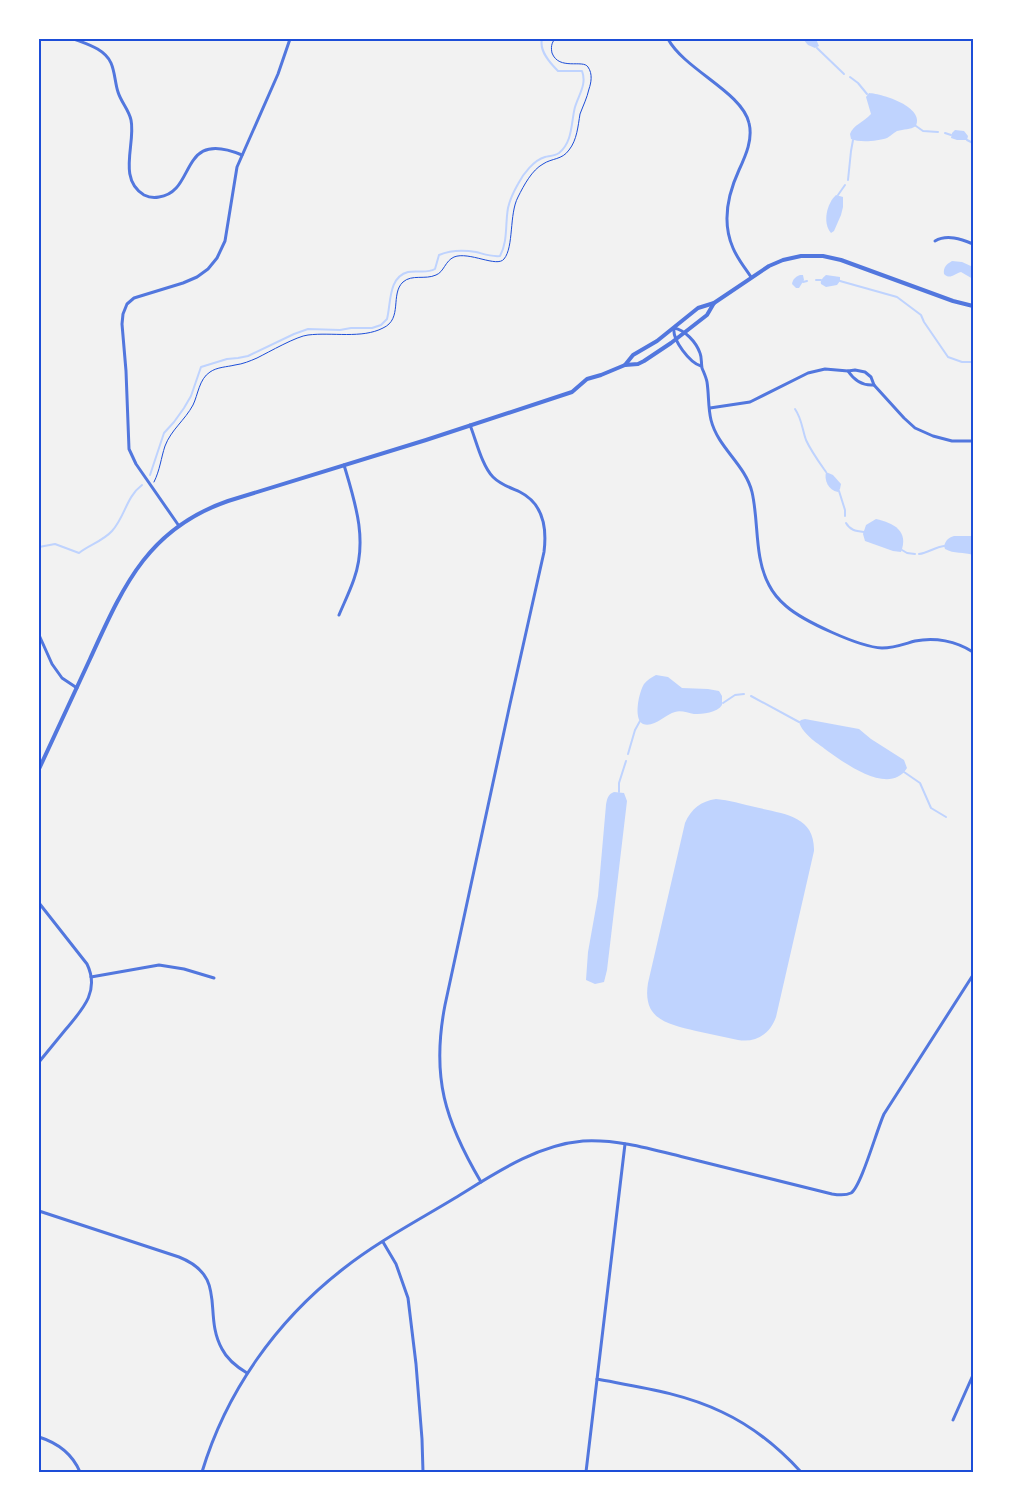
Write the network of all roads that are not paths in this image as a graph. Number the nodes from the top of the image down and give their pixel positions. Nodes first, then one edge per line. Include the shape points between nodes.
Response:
1 (74, 39) edge
2 (290, 39) edge
3 (668, 39) edge
4 (242, 155) junction
5 (935, 241) dead end
6 (973, 244) edge
7 (752, 277) junction
8 (714, 303) junction
9 (973, 306) edge
10 (674, 328) junction
11 (685, 332) junction
12 (675, 340) junction
13 (625, 365) junction
14 (701, 366) junction
15 (848, 371) junction
16 (874, 385) junction
17 (710, 408) junction
18 (470, 425) junction
19 (973, 441) edge
20 (344, 465) junction
21 (179, 526) junction
22 (339, 615) dead end
23 (39, 636) edge
24 (973, 652) edge
25 (77, 688) junction
26 (39, 770) edge
27 (39, 903) edge
28 (973, 975) edge
29 (91, 977) junction
30 (214, 978) dead end
31 (39, 1062) edge
32 (625, 1144) junction
33 (481, 1182) junction
34 (39, 1210) edge
35 (383, 1242) junction
36 (247, 1373) junction
37 (973, 1375) edge
38 (597, 1379) junction
39 (953, 1420) dead end
40 (39, 1437) edge
41 (80, 1472) edge
42 (202, 1472) edge
43 (423, 1472) edge
44 (586, 1472) edge
45 (801, 1472) edge

1 - 4 street via 98,49 111,63 119,95 131,119 131,177 144,195 155,198 169,194 203,151 218,148
2 - 4 street
3 - 7 street via 687,62 734,99 747,116 750,140 732,189 727,217 732,246
4 - 21 street via 235,175 224,241 217,258 197,277 134,298 122,314 129,449
5 - 6 street via 949,237
7 - 8 street
7 - 9 street via 783,260 823,256
8 - 10 street via 698,308
8 - 11 street via 707,315
10 - 11 street
10 - 12 street
10 - 13 street via 633,355
11 - 12 street
11 - 14 street via 701,354
12 - 13 street via 638,364
12 - 14 street
13 - 18 street via 587,379 572,392
14 - 17 street
15 - 16 street via 859,382
15 - 16 street via 865,372
15 - 17 street via 816,370 750,402
16 - 19 street via 915,428 952,441
17 - 24 street via 712,423 724,447 748,480 764,575 786,606 802,617 865,646 888,648 932,639 952,642
18 - 20 street
18 - 33 street via 492,476 532,500 542,514 546,531 440,1033 439,1065 447,1110 460,1146
20 - 21 street via 216,505
20 - 22 street via 360,528 360,549 354,578
21 - 25 street via 147,555 130,579 114,606
23 - 25 street via 62,678
25 - 26 street
27 - 29 street via 83,957
28 - 32 street via 884,1114 858,1186 850,1193 832,1194
29 - 30 street via 159,965 184,968
29 - 31 street via 87,1004
32 - 33 street via 581,1141 559,1146 525,1158
32 - 38 street
33 - 35 street
34 - 36 street via 179,1257 196,1266 209,1282 221,1348
35 - 36 street via 344,1268 312,1296 276,1334
35 - 43 street via 396,1264 412,1320
36 - 42 street via 218,1427
37 - 39 street
38 - 44 street
38 - 45 street via 661,1392 722,1412 753,1430
40 - 41 street via 65,1450

